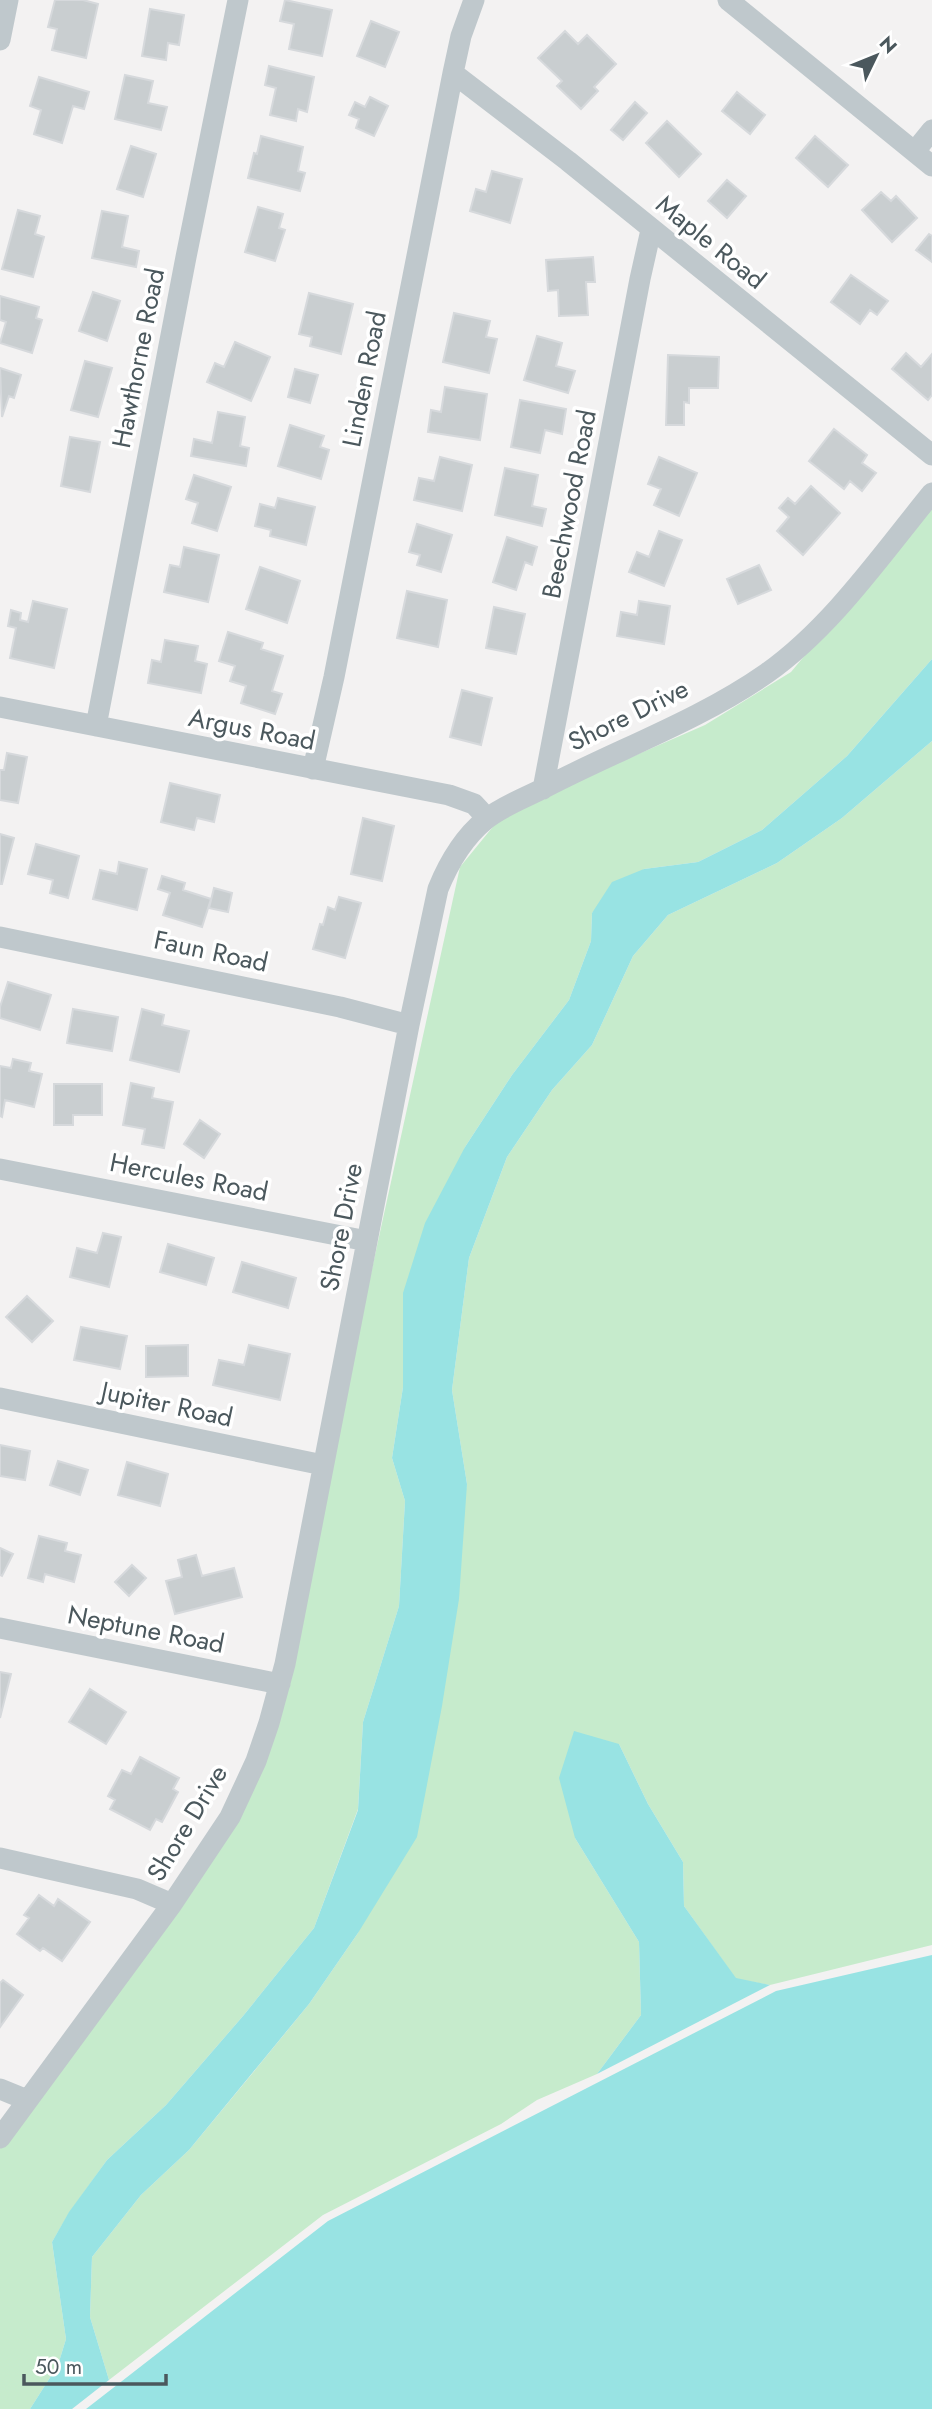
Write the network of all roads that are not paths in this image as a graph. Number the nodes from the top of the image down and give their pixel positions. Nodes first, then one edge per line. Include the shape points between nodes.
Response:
1 (8, 0) edge
2 (237, 0) edge
3 (474, 0) edge
4 (738, 3) edge
5 (0, 40) edge
6 (453, 73) junction
7 (932, 130) edge
8 (915, 151) junction
9 (932, 166) edge
10 (651, 230) junction
11 (932, 455) edge
12 (932, 493) edge
13 (0, 708) edge
14 (96, 726) junction
15 (313, 769) junction
16 (543, 789) junction
17 (487, 818) junction
18 (0, 937) edge
19 (409, 1025) junction
20 (0, 1169) edge
21 (367, 1241) junction
22 (0, 1398) edge
23 (323, 1465) junction
24 (0, 1628) edge
25 (280, 1684) junction
26 (0, 1858) edge
27 (172, 1904) junction
28 (0, 2089) edge
29 (27, 2100) junction
30 (0, 2138) edge

1 - 5 street
2 - 14 street, Hawthorne Road
3 - 6 street, Linden Road
4 - 8 street
6 - 10 street, Maple Road
6 - 15 street, Linden Road
7 - 8 street
8 - 9 street
10 - 11 street, Maple Road
10 - 16 street, Beechwood Road
12 - 16 street, Shore Drive via 833,613 769,671 733,695
13 - 14 street, Argus Road
14 - 15 street, Argus Road
15 - 17 street, Argus Road via 449,795 474,803
16 - 17 street, Shore Drive
17 - 19 street, Shore Drive via 460,846 438,889
18 - 19 street, Faun Road
19 - 21 street, Shore Drive
20 - 21 street, Hercules Road
21 - 23 street, Shore Drive
22 - 23 street, Jupiter Road
23 - 25 street, Shore Drive
24 - 25 street, Neptune Road
25 - 27 street, Shore Drive via 256,1761 230,1817
26 - 27 street via 137,1889
27 - 29 street, Shore Drive
28 - 29 street
29 - 30 street, Shore Drive

